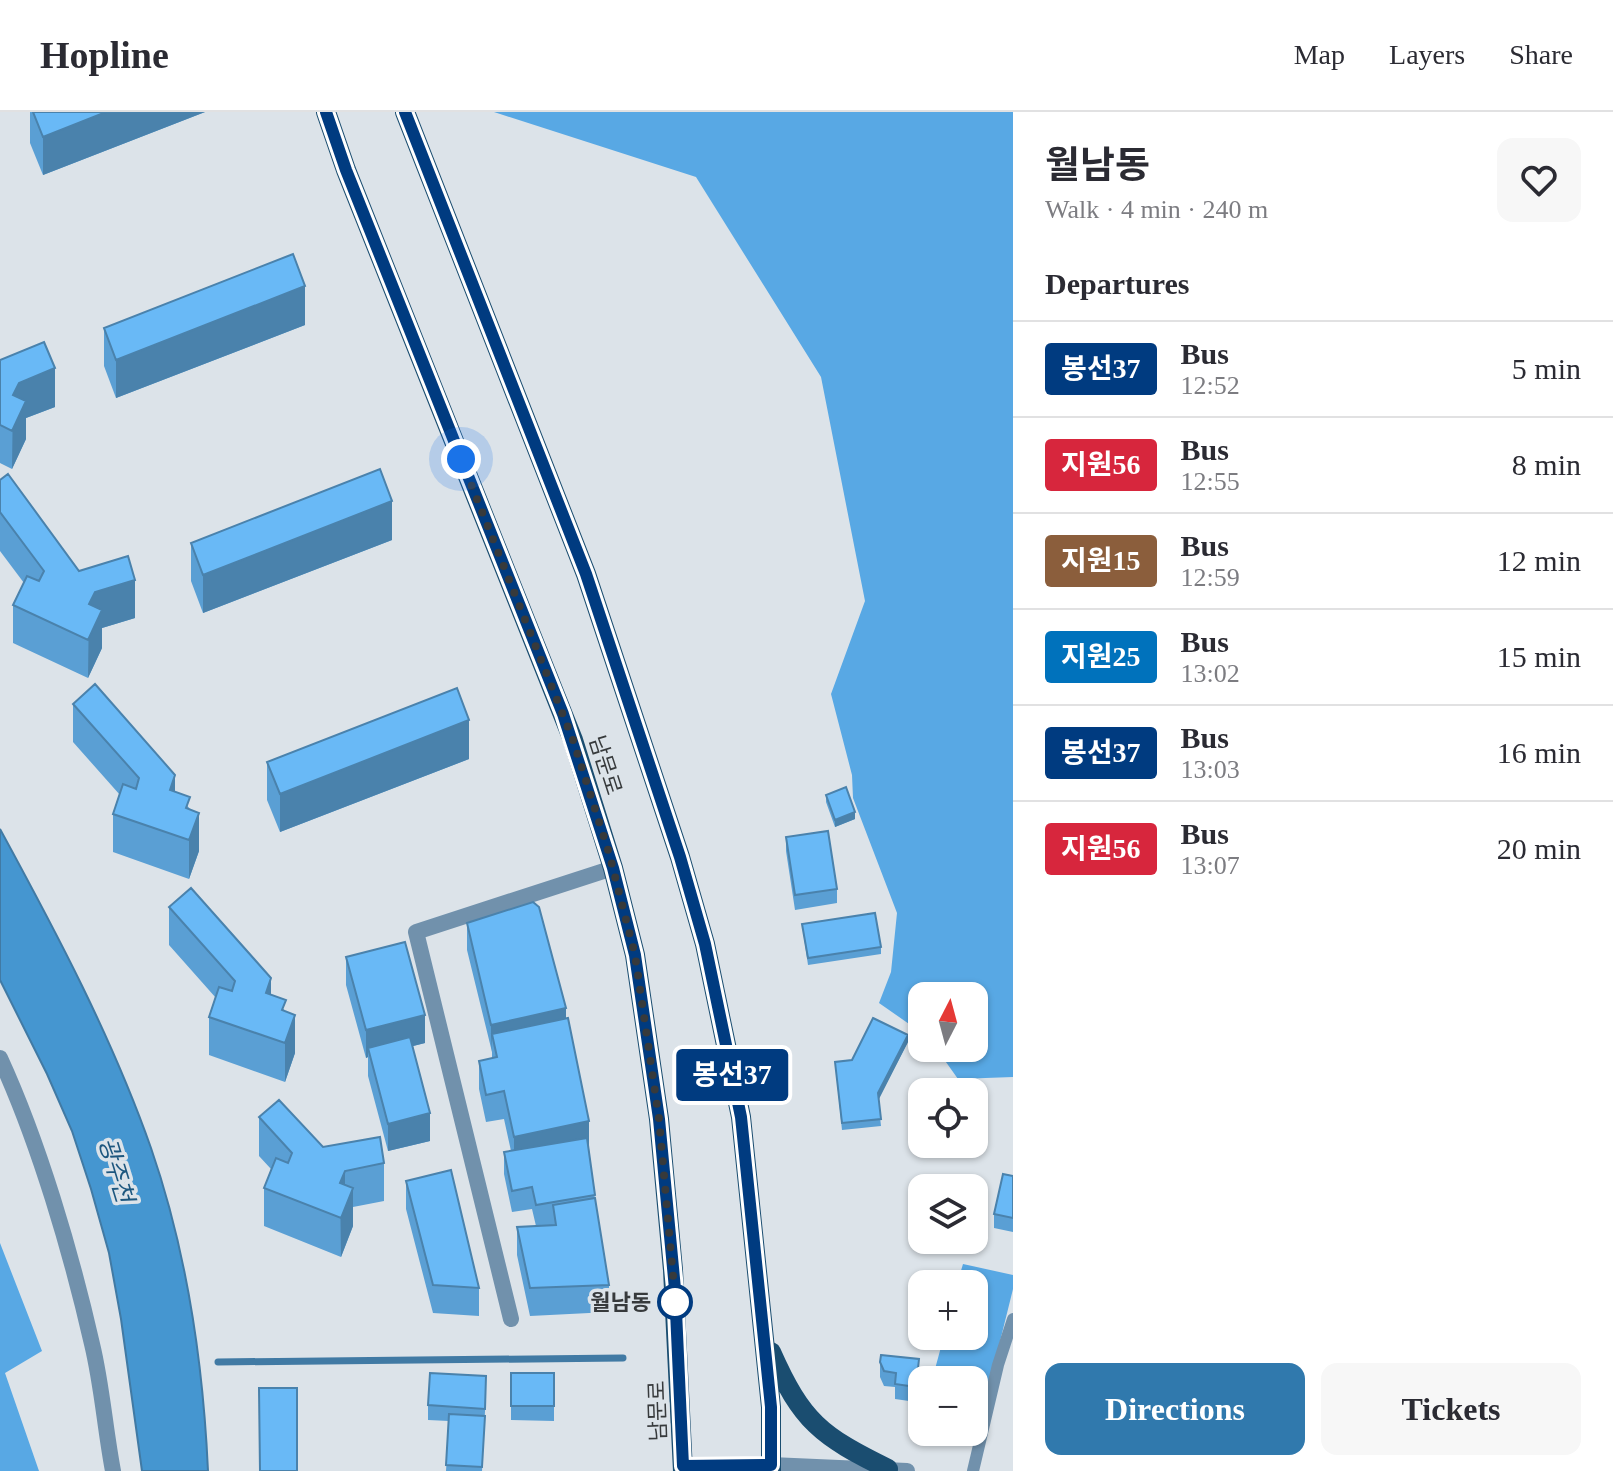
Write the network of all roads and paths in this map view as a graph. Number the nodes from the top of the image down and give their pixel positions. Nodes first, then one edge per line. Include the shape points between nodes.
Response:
1 (326, 112) edge
2 (405, 112) edge
3 (613, 868) junction
4 (0, 1058) edge
5 (511, 1319) dead end
6 (1013, 1319) edge
7 (764, 1335) junction
8 (771, 1468) edge
9 (683, 1469) edge
10 (893, 1470) edge
11 (113, 1471) edge
12 (973, 1471) edge

1 - 3 main road, 남문로 via 558,700
2 - 7 main road, 남문로 via 586,574 680,857 705,944 741,1117
3 - 5 street via 416,932
3 - 9 main road, 남문로 via 635,955 659,1119
4 - 11 street via 69,1255 93,1346
6 - 12 lane
7 - 8 main road, 남문로
7 - 10 main road via 805,1416 844,1448
8 - 9 street
8 - 10 street

